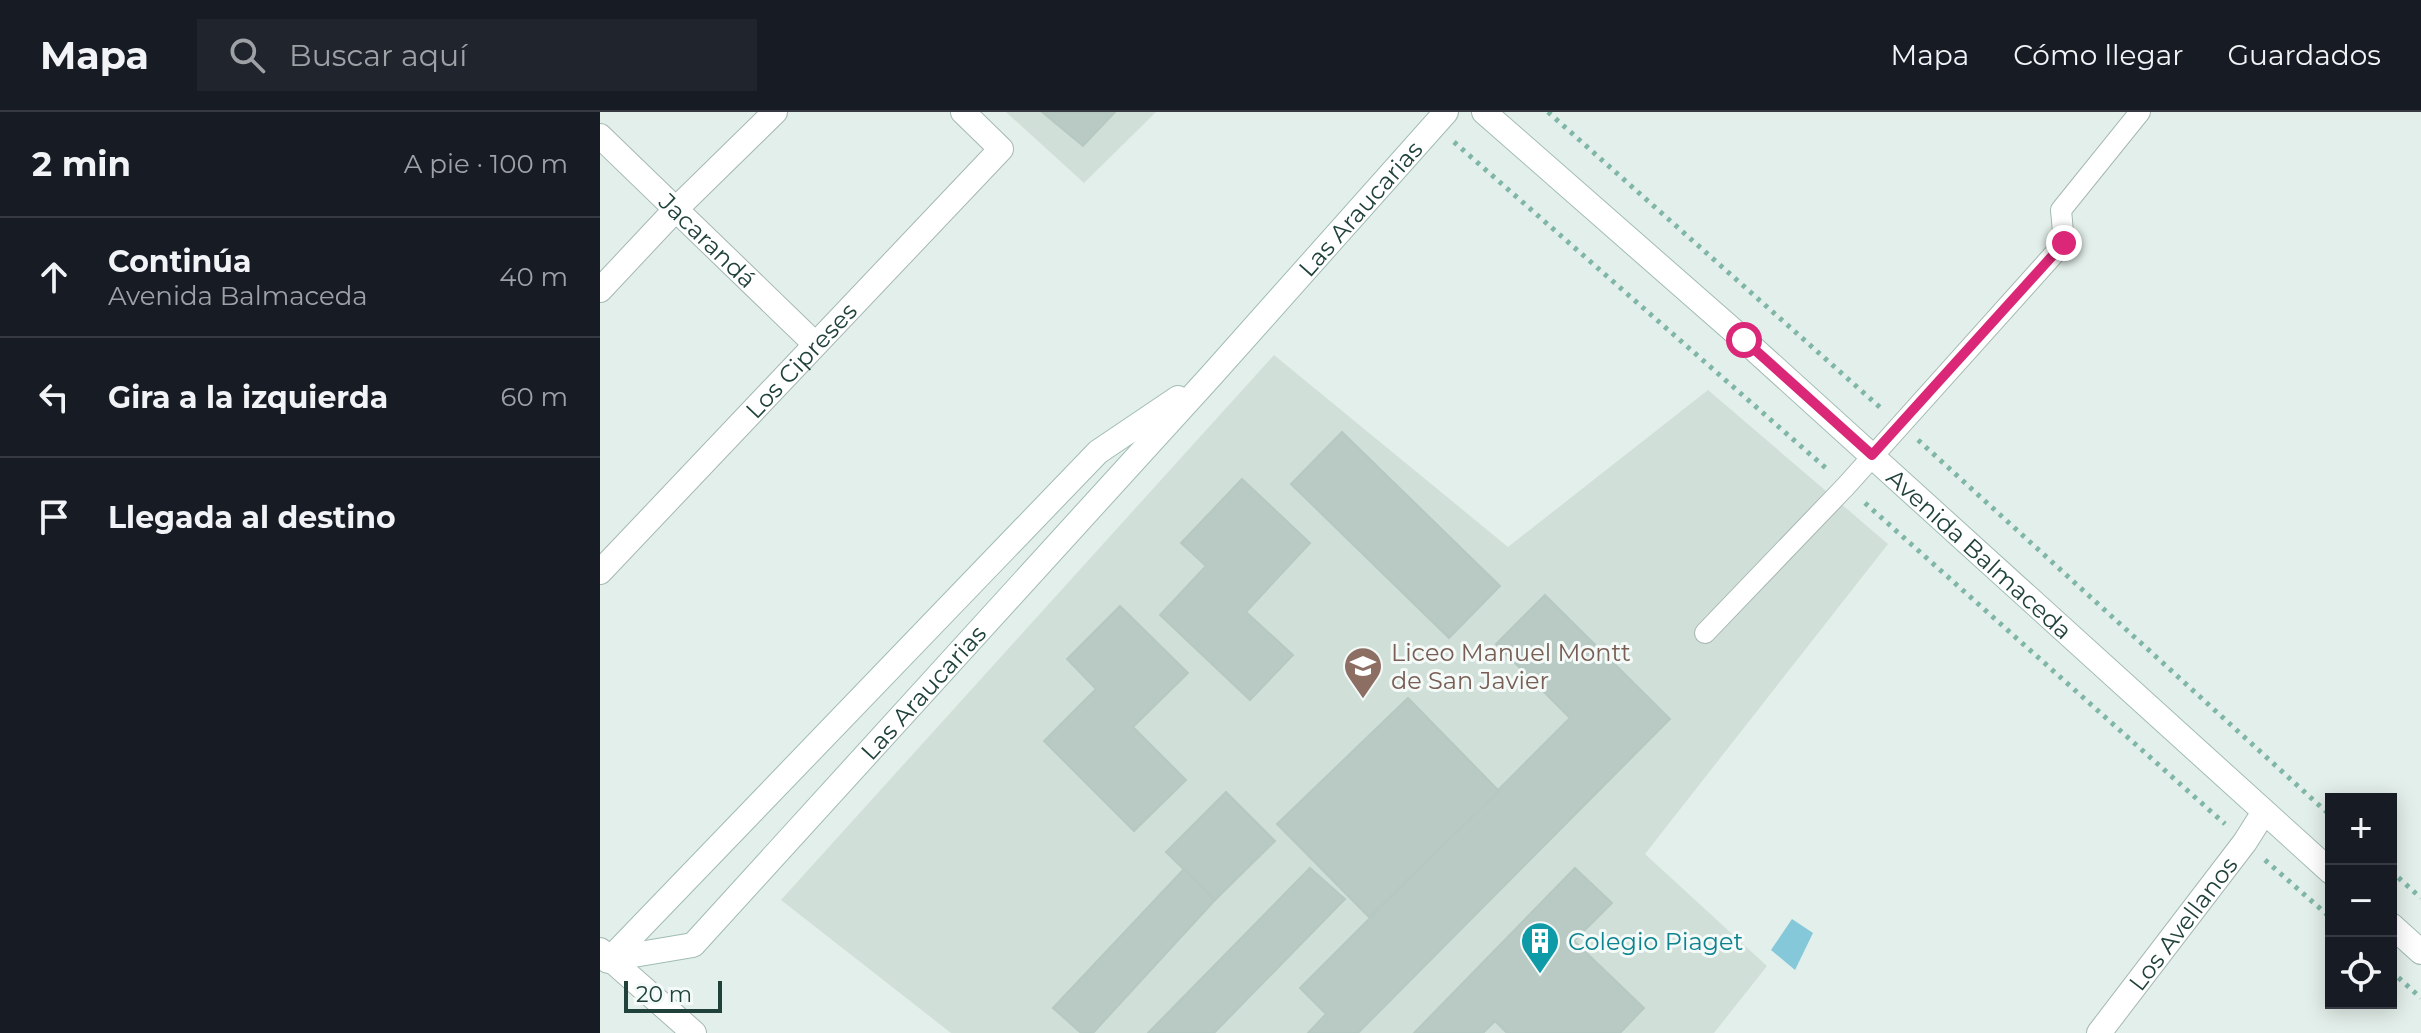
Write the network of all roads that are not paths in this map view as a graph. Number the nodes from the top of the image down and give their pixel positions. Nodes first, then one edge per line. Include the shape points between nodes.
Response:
1 (775, 112) edge
2 (963, 112) edge
3 (1484, 112) edge
4 (2140, 112) edge
5 (1434, 116) edge
6 (600, 136) edge
7 (676, 209) junction
8 (600, 290) edge
9 (815, 344) junction
10 (1210, 377) junction
11 (1872, 455) junction
12 (600, 572) edge
13 (1705, 633) dead end
14 (2264, 812) junction
15 (2325, 867) edge
16 (2397, 930) edge
17 (2421, 952) edge
18 (603, 959) edge
19 (694, 1033) edge
20 (2099, 1033) edge

1 - 7 street
2 - 9 street, Los Cipreses via 1001,149
3 - 11 street, Avenida Balmaceda
4 - 11 lane via 2061,210 2064,243
5 - 10 street, Las Araucarias
6 - 7 street, Jacarandá
7 - 8 street
7 - 9 street, Jacarandá
9 - 12 street, Los Cipreses
10 - 18 street, Las Araucarias via 1098,452
10 - 18 street, Las Araucarias via 693,945
11 - 13 lane
11 - 14 street, Avenida Balmaceda
14 - 15 street, Avenida Balmaceda
14 - 20 street, Los Avellanos
16 - 17 street
18 - 19 street

